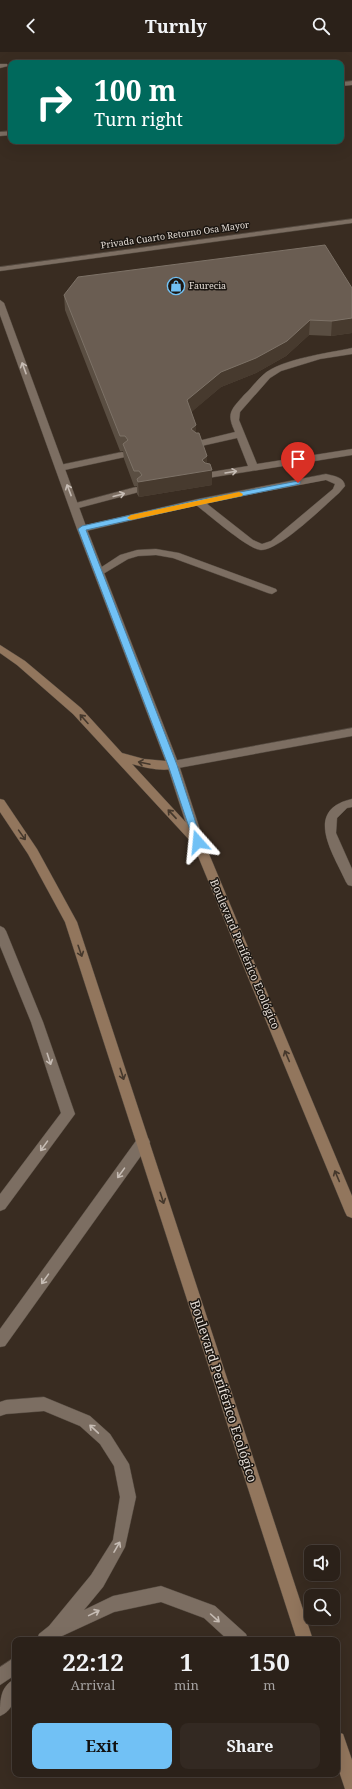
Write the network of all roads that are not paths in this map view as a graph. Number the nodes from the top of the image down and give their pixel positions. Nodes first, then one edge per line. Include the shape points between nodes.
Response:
1 (352, 221) edge
2 (0, 269) edge
3 (0, 304) edge
4 (352, 351) edge
5 (240, 434) junction
6 (197, 444) edge
7 (352, 452) edge
8 (122, 455) edge
9 (60, 468) junction
10 (254, 468) junction
11 (208, 475) edge
12 (136, 490) edge
13 (198, 502) junction
14 (75, 506) junction
15 (82, 529) junction
16 (99, 572) junction
17 (272, 591) dead end
18 (0, 648) edge
19 (352, 732) edge
20 (116, 755) junction
21 (173, 765) junction
22 (0, 803) edge
23 (352, 803) edge
24 (198, 842) junction
25 (352, 882) edge
26 (0, 931) edge
27 (143, 1142) junction
28 (0, 1205) edge
29 (352, 1212) edge
30 (0, 1341) edge
31 (0, 1409) edge
32 (50, 1637) edge
33 (237, 1637) edge
34 (303, 1637) edge
35 (12, 1667) edge
36 (0, 1677) edge
37 (12, 1691) edge
38 (0, 1708) edge
39 (340, 1749) edge
40 (352, 1785) edge

1 - 2 street, Privada Cuarto Retorno Osa Mayor
9 -> 3 street
4 - 5 street via 290,365 267,376 235,412 234,420
5 - 6 street
5 - 10 street
7 - 10 street
8 - 9 street
14 -> 9 street
11 -> 10 street
14 -> 12 street
13 - 13 street via 250,542 261,547 274,543 336,491 340,483 326,477
13 - 15 street
14 - 15 street
15 - 16 street
16 - 17 street via 124,557 156,552 175,555
16 - 21 street
20 -> 18 street, Boulevard Periférico Ecológico via 76,711 22,663
19 - 21 street
21 -> 20 street via 158,766
24 -> 20 street, Boulevard Periférico Ecológico
21 - 24 street
22 -> 27 street, Boulevard Periférico Ecológico via 33,852 70,922
23 - 25 street via 343,805 331,817 330,833
29 -> 24 street, Boulevard Periférico Ecológico
26 -> 28 street via 37,1022 68,1114
27 -> 30 street
27 -> 34 street, Boulevard Periférico Ecológico
32 -> 31 street via 97,1581 120,1542 128,1497 121,1464 105,1439 85,1421 44,1404
32 -> 33 street via 113,1604 161,1594 209,1612
35 - 36 street
37 - 38 street
39 - 40 street

